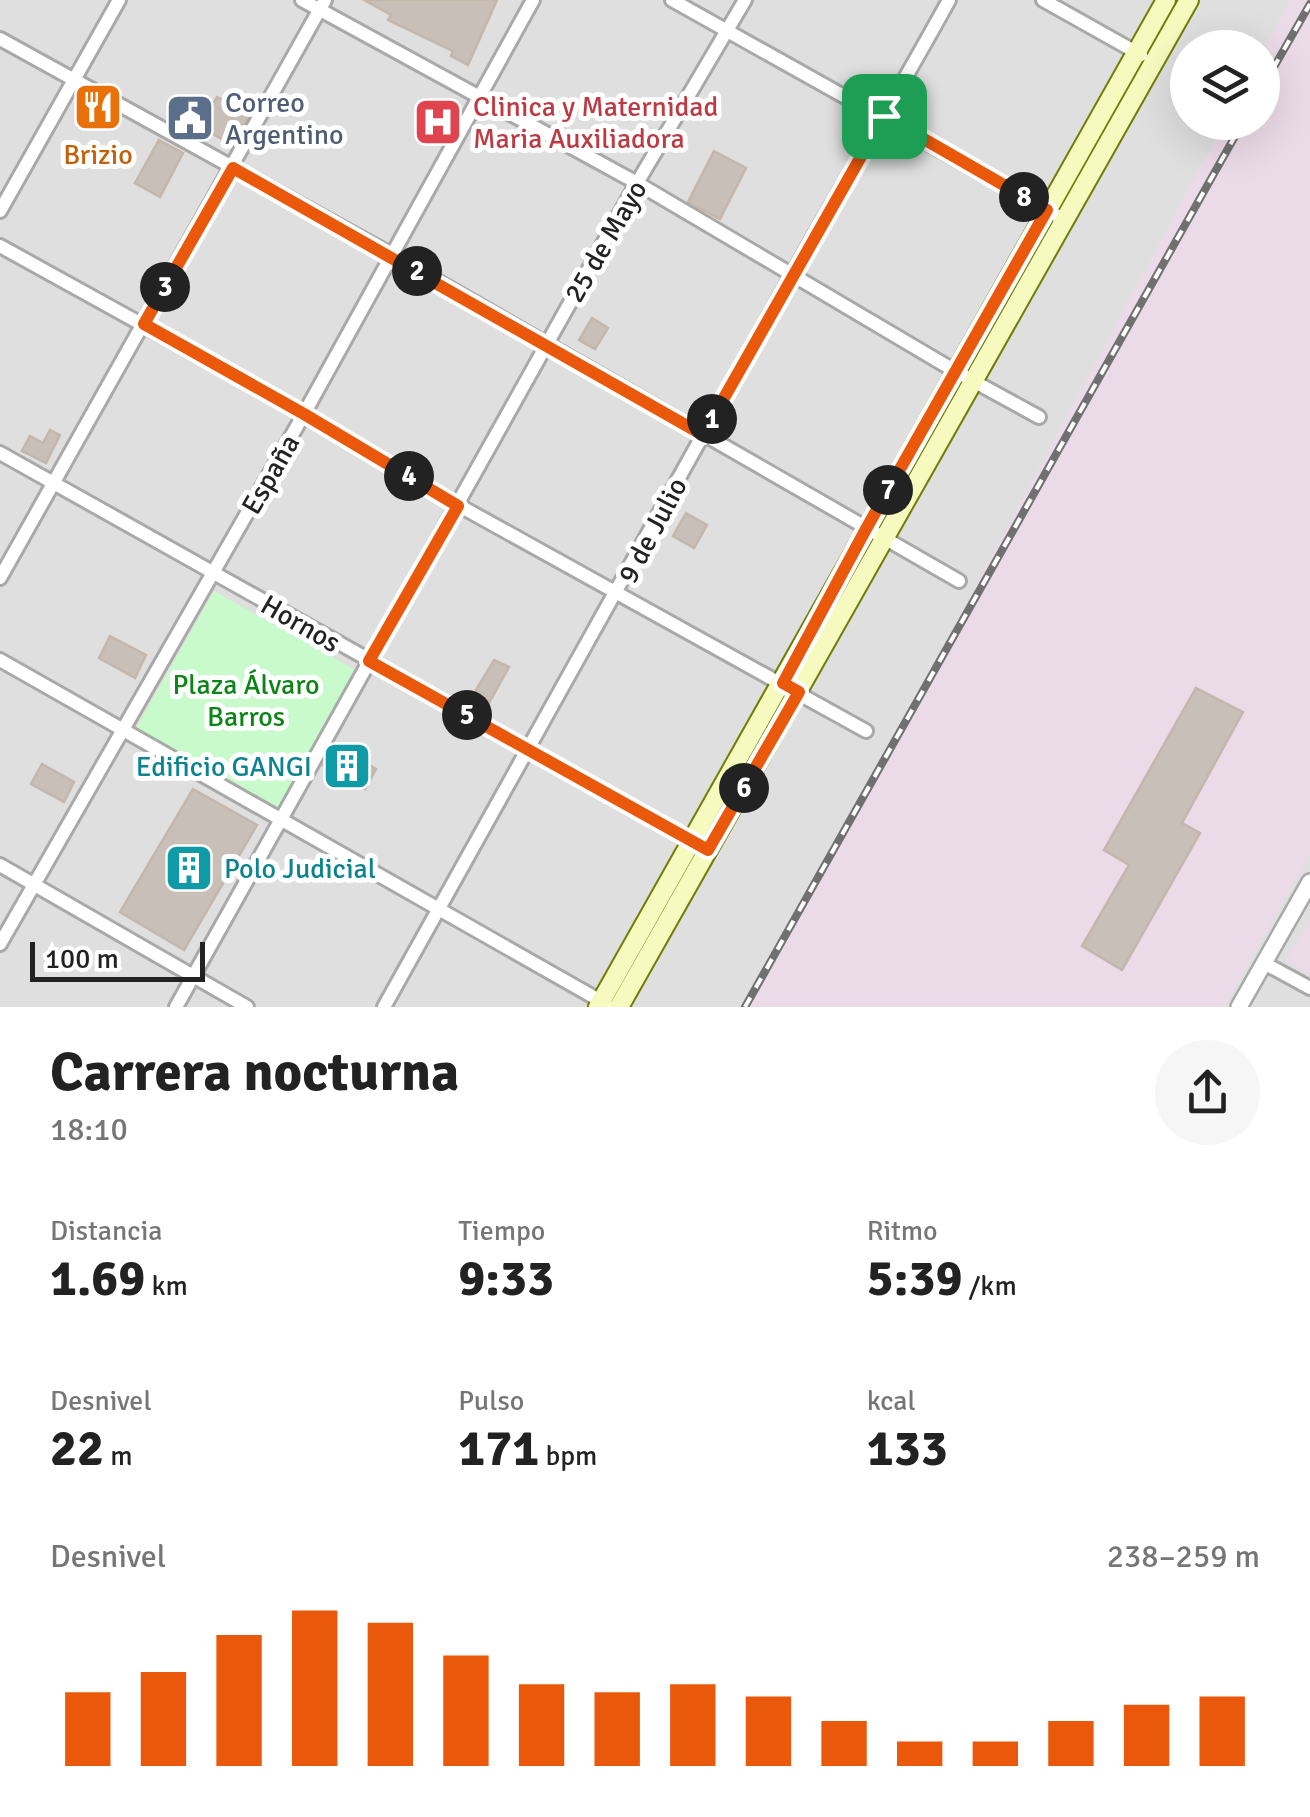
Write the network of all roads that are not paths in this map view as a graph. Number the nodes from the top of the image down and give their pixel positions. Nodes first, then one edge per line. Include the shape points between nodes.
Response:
1 (120, 0) edge
2 (302, 0) edge
3 (533, 0) edge
4 (672, 0) edge
5 (745, 0) edge
6 (949, 0) edge
7 (1043, 0) edge
8 (1166, 0) edge
9 (1189, 0) edge
10 (322, 5) edge
11 (728, 31) junction
12 (0, 39) edge
13 (1136, 53) junction
14 (1156, 62) junction
15 (74, 82) junction
16 (478, 97) junction
17 (884, 116) junction
18 (233, 168) junction
19 (637, 184) junction
20 (1047, 210) junction
21 (0, 211) edge
22 (1065, 220) junction
23 (0, 246) edge
24 (390, 254) junction
25 (793, 273) junction
26 (144, 324) junction
27 (545, 346) junction
28 (955, 371) junction
29 (973, 381) junction
30 (304, 414) junction
31 (1039, 417) dead end
32 (703, 435) junction
33 (0, 453) edge
34 (54, 482) junction
35 (458, 506) junction
36 (866, 529) junction
37 (884, 539) junction
38 (212, 572) junction
39 (0, 578) edge
40 (959, 581) dead end
41 (617, 594) junction
42 (0, 660) edge
43 (369, 661) junction
44 (791, 687) junction
45 (123, 730) junction
46 (866, 731) dead end
47 (526, 748) junction
48 (282, 822) junction
49 (699, 847) junction
50 (0, 865) edge
51 (1310, 882) edge
52 (34, 884) junction
53 (440, 908) junction
54 (0, 944) edge
55 (1264, 962) junction
56 (194, 978) junction
57 (1310, 988) edge
58 (607, 1006) edge
59 (176, 1007) edge
60 (247, 1007) edge
61 (384, 1007) edge
62 (1239, 1007) edge

1 - 15 street
2 - 10 street
3 - 16 street, España
4 - 11 street
5 - 11 street, 25 de Mayo
6 - 17 street, 9 de Julio
7 - 13 street
8 - 13 main road
9 - 14 main road
10 - 16 street
10 - 18 street
11 - 17 street
11 - 19 street, 25 de Mayo
12 - 15 street
13 - 14 street
13 - 20 main road
14 - 22 main road
15 - 18 street
15 - 21 street
16 - 19 street
16 - 24 street, España
17 - 20 street
17 - 25 street, 9 de Julio
18 - 24 street
18 - 26 street
19 - 25 street
19 - 27 street, 25 de Mayo
20 - 22 street
20 - 28 main road
22 - 29 main road
23 - 26 street
24 - 27 street
24 - 30 street, España
25 - 28 street
25 - 32 street, 9 de Julio
26 - 30 street
26 - 34 street
27 - 32 street
27 - 35 street, 25 de Mayo
28 - 29 street
28 - 36 main road
29 - 31 street
29 - 37 main road
30 - 35 street
30 - 38 street, España
32 - 36 street
32 - 41 street, 9 de Julio
33 - 34 street, Hornos
34 - 38 street, Hornos
34 - 39 street
35 - 41 street
35 - 43 street, 25 de Mayo
36 - 37 street
36 - 44 main road
37 - 40 street
37 - 44 main road
38 - 43 street, Hornos
38 - 45 street, España
41 - 44 street
41 - 47 street, 9 de Julio
42 - 45 street
43 - 47 street, Hornos
43 - 48 street, 25 de Mayo
44 - 46 street
44 - 49 main road
45 - 48 street
45 - 52 street, España
47 - 49 street, Hornos
47 - 53 street, 9 de Julio
48 - 53 street
48 - 56 street, 25 de Mayo
49 - 58 main road
50 - 52 street
51 - 55 street
52 - 54 street, España
52 - 56 street
53 - 58 street
53 - 61 street, 9 de Julio
55 - 57 street
55 - 62 street
56 - 59 street, 25 de Mayo
56 - 60 street

